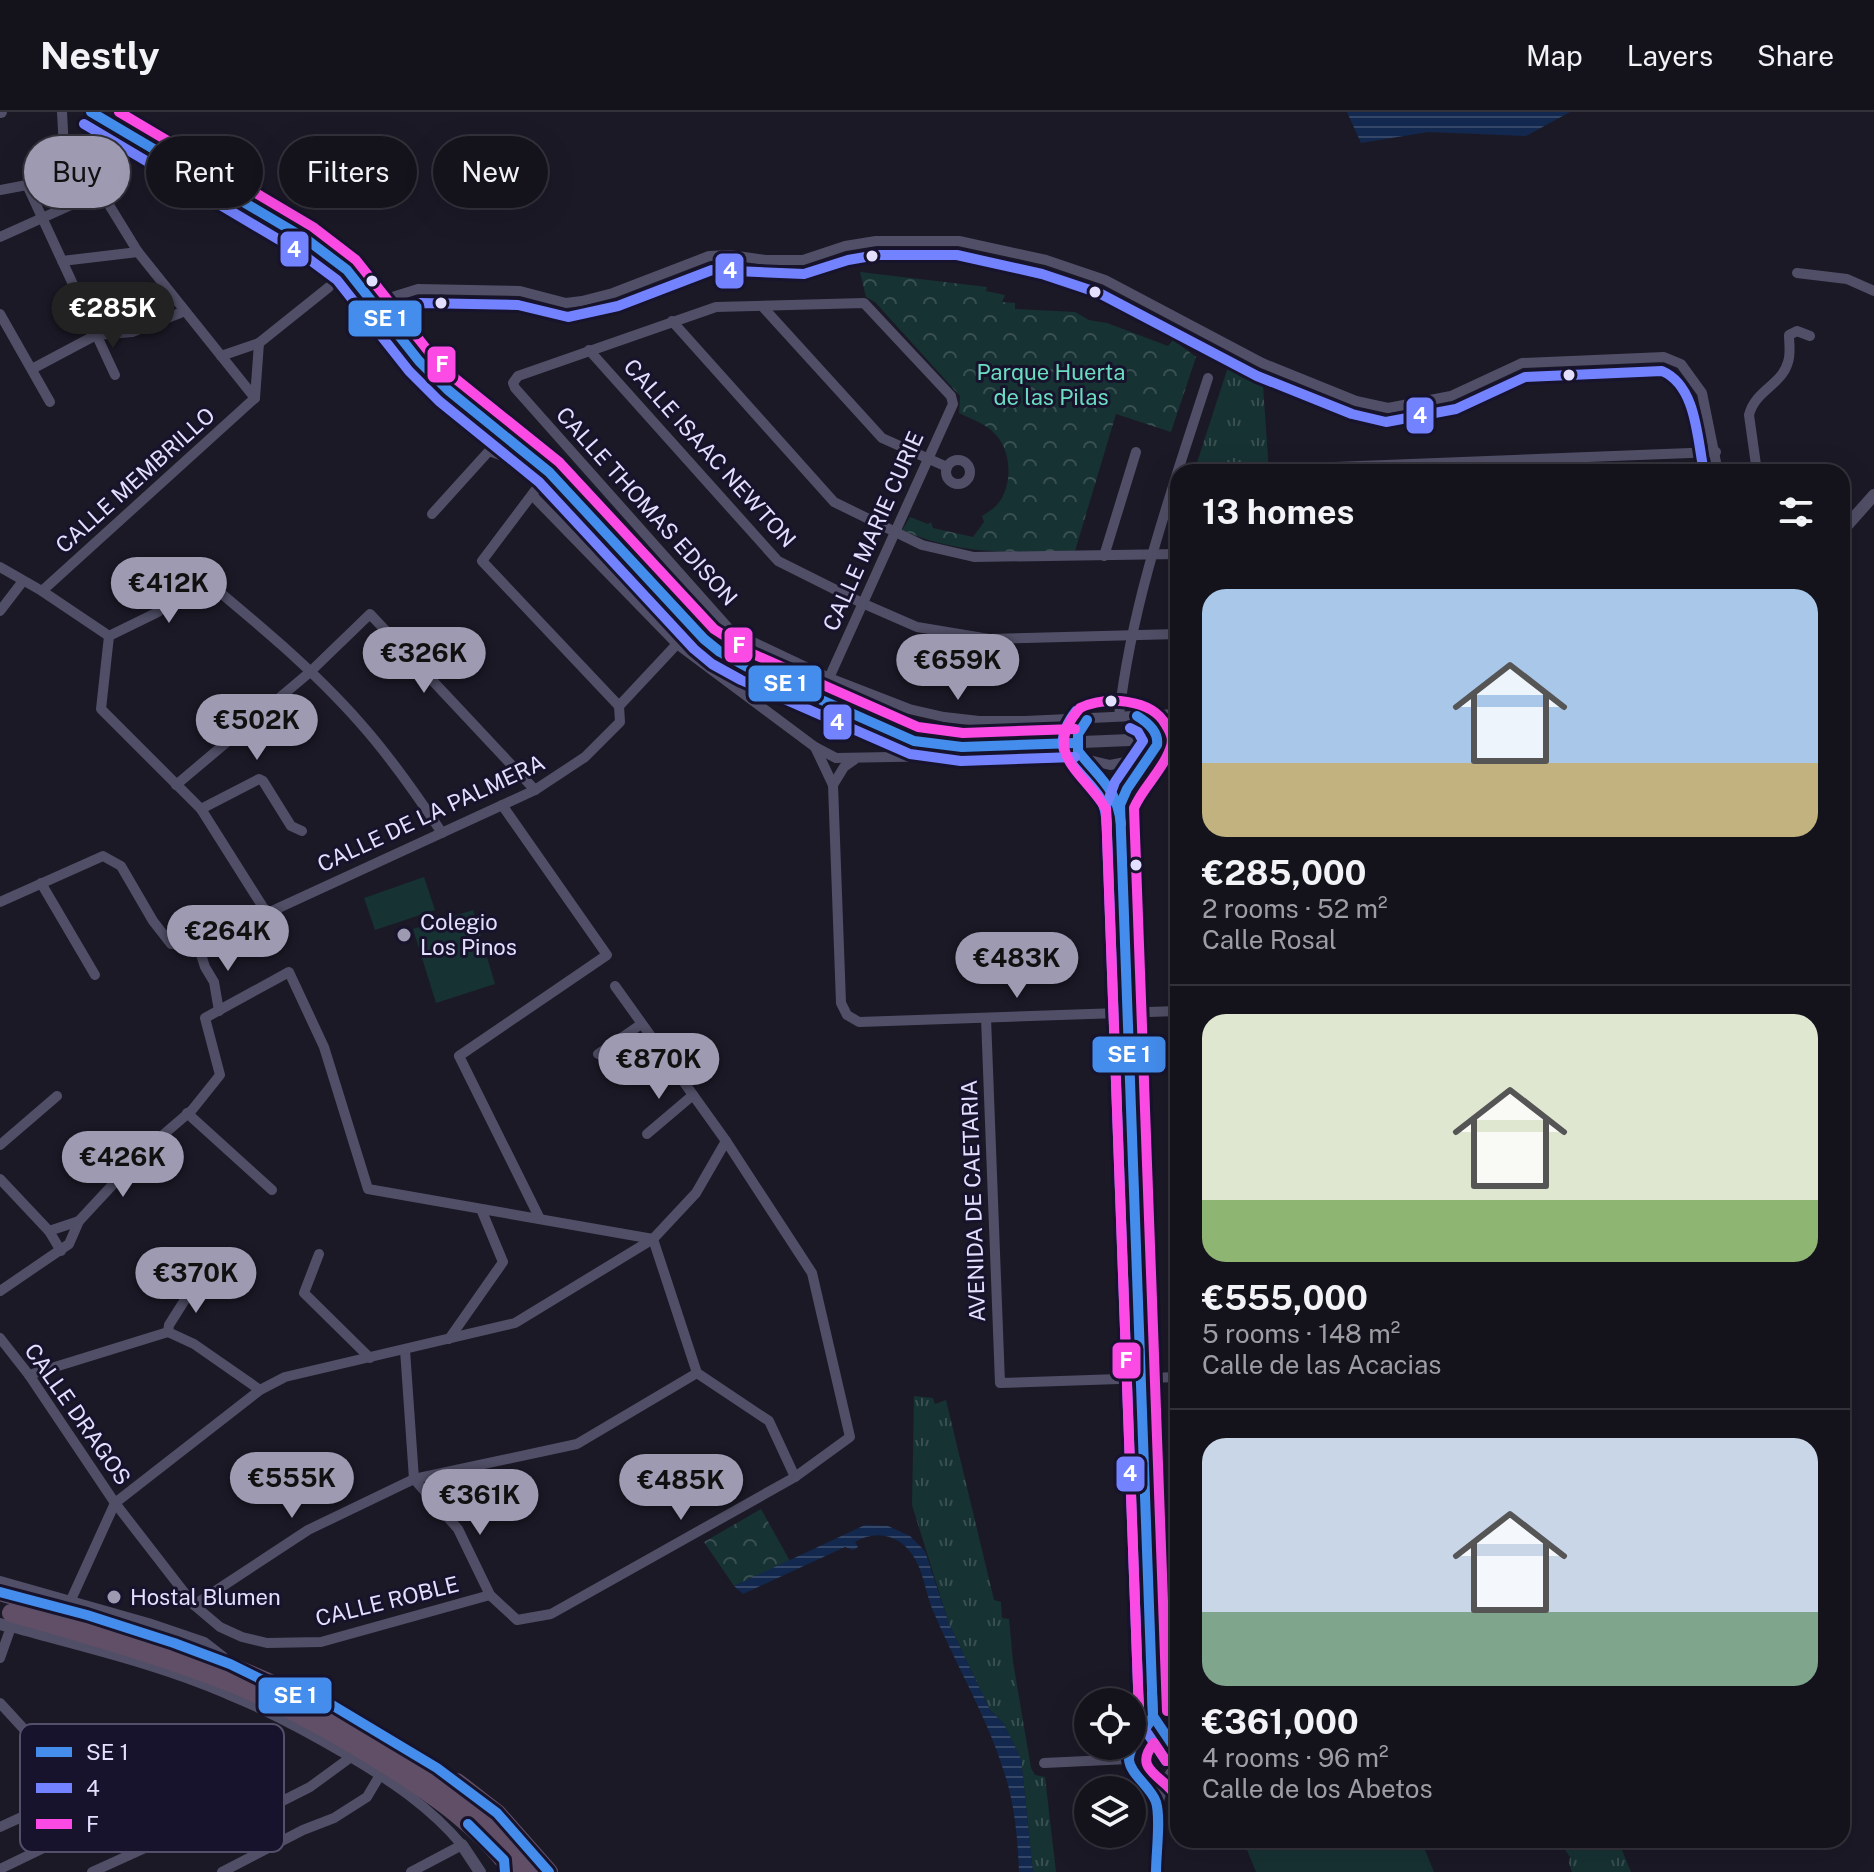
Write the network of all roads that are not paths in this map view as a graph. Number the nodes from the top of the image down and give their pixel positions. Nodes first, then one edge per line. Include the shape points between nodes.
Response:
1 (62, 112) edge
2 (91, 112) edge
3 (63, 136) edge
4 (0, 190) edge
5 (66, 208) edge
6 (110, 208) edge
7 (42, 219) junction
8 (0, 237) edge
9 (138, 252) junction
10 (62, 261) junction
11 (1797, 273) dead end
12 (329, 287) dead end
13 (1874, 291) edge
14 (373, 303) junction
15 (762, 306) junction
16 (185, 311) junction
17 (0, 314) edge
18 (672, 321) junction
19 (96, 335) junction
20 (1810, 336) dead end
21 (259, 343) junction
22 (589, 350) junction
23 (221, 356) junction
24 (32, 369) junction
25 (115, 375) dead end
26 (1208, 378) dead end
27 (255, 398) junction
28 (50, 402) dead end
29 (1136, 452) dead end
30 (1716, 452) junction
31 (928, 458) junction
32 (1180, 464) edge
33 (1540, 464) edge
34 (1717, 464) edge
35 (1756, 464) edge
36 (947, 467) dead end
37 (549, 472) junction
38 (1874, 495) edge
39 (533, 496) junction
40 (1170, 496) edge
41 (432, 514) dead end
42 (1850, 522) edge
43 (894, 532) junction
44 (1170, 554) edge
45 (1151, 555) junction
46 (1104, 556) junction
47 (0, 567) edge
48 (23, 581) junction
49 (42, 591) junction
50 (862, 603) junction
51 (0, 611) edge
52 (1170, 634) edge
53 (109, 636) junction
54 (1130, 637) junction
55 (677, 644) junction
56 (310, 672) junction
57 (829, 678) junction
58 (619, 706) junction
59 (1170, 714) edge
60 (1119, 716) junction
61 (1137, 716) junction
62 (1089, 719) junction
63 (1158, 739) junction
64 (1075, 743) junction
65 (1170, 743) edge
66 (815, 747) junction
67 (1170, 749) edge
68 (1170, 750) edge
69 (1083, 758) junction
70 (1148, 758) junction
71 (855, 759) junction
72 (1132, 781) junction
73 (176, 785) junction
74 (833, 785) junction
75 (535, 790) junction
76 (502, 805) junction
77 (1120, 805) junction
78 (201, 809) junction
79 (302, 831) dead end
80 (442, 833) junction
81 (41, 883) junction
82 (0, 902) edge
83 (266, 912) junction
84 (198, 945) junction
85 (95, 975) dead end
86 (615, 986) dead end
87 (219, 1011) junction
88 (1170, 1011) edge
89 (1127, 1013) junction
90 (986, 1018) junction
91 (640, 1025) junction
92 (598, 1054) dead end
93 (693, 1095) junction
94 (57, 1096) dead end
95 (187, 1113) junction
96 (647, 1134) dead end
97 (726, 1141) junction
98 (0, 1145) edge
99 (0, 1179) edge
100 (272, 1190) dead end
101 (481, 1209) junction
102 (540, 1219) junction
103 (79, 1221) junction
104 (49, 1231) junction
105 (653, 1239) junction
106 (61, 1251) junction
107 (319, 1254) dead end
108 (193, 1287) dead end
109 (0, 1291) edge
110 (168, 1332) junction
111 (0, 1338) edge
112 (449, 1339) junction
113 (405, 1350) junction
114 (370, 1358) junction
115 (697, 1373) junction
116 (29, 1375) junction
117 (1170, 1377) edge
118 (1139, 1378) junction
119 (260, 1390) junction
120 (795, 1477) junction
121 (414, 1479) junction
122 (115, 1503) junction
123 (0, 1582) edge
124 (0, 1592) edge
125 (490, 1595) junction
126 (194, 1605) junction
127 (73, 1608) junction
128 (4, 1614) edge
129 (0, 1658) edge
130 (0, 1703) edge
131 (316, 1705) junction
132 (1153, 1716) junction
133 (20, 1725) edge
134 (1146, 1728) edge
135 (1146, 1737) edge
136 (1168, 1738) junction
137 (1170, 1741) edge
138 (351, 1757) junction
139 (1108, 1760) edge
140 (1044, 1763) dead end
141 (380, 1775) junction
142 (1170, 1776) edge
143 (1168, 1779) junction
144 (1146, 1782) edge
145 (1146, 1784) edge
146 (284, 1800) edge
147 (1157, 1804) junction
148 (20, 1818) edge
149 (0, 1827) edge
150 (284, 1840) edge
151 (462, 1845) junction
152 (35, 1852) edge
153 (136, 1852) edge
154 (261, 1852) edge
155 (507, 1868) edge
156 (0, 1869) edge
157 (92, 1872) edge
158 (222, 1872) edge
159 (411, 1872) edge
160 (480, 1872) edge
161 (529, 1872) edge
162 (549, 1872) edge
163 (1156, 1872) edge

1 - 3 street
2 - 14 street via 306,239 347,270
4 - 7 street via 27,185
5 - 7 street
6 - 9 street
7 - 8 street
7 - 10 street
9 - 10 street
9 - 16 street
10 - 19 street
11 - 13 street via 1847,279
12 - 21 street
14 - 30 street via 418,289 520,291 566,303 613,293 709,256 803,260 876,241 959,241 1046,260 1105,280 1262,363 1356,401 1388,408 1451,396 1522,363 1664,357 1681,364 1702,393
14 - 37 street via 448,390
15 - 18 street via 716,307
15 - 31 street via 882,438
15 - 31 street, CALLE MARIE CURIE via 864,303 953,400
16 - 19 street via 132,332
16 - 23 street
17 - 24 street
18 - 22 street
18 - 43 street via 834,502
19 - 24 street
19 - 25 street
20 - 35 street via 1797,331 1789,335 1787,366 1751,407
21 - 23 street
21 - 27 street
22 - 50 street, CALLE ISAAC NEWTON via 778,561
22 - 57 street, CALLE THOMAS EDISON via 518,376 515,388 732,632
23 - 27 street
24 - 28 street
26 - 32 street
27 - 49 street, CALLE MEMBRILLO
29 - 46 street
30 - 33 street
30 - 34 street
31 - 36 street
31 - 43 street, CALLE MARIE CURIE
37 - 39 street
37 - 41 street via 489,451
37 - 64 street via 704,639 732,659 914,741 962,747
38 - 42 street
39 - 55 street
39 - 58 street via 482,561
40 - 45 street
43 - 46 street via 922,545 974,557
43 - 50 street, CALLE MARIE CURIE
44 - 45 street
45 - 46 street
45 - 54 street
47 - 48 street
48 - 49 street
48 - 51 street
49 - 53 street
50 - 54 street, CALLE ISAAC NEWTON via 917,627 989,639
50 - 57 street, CALLE MARIE CURIE
52 - 54 street, CALLE ISAAC NEWTON
53 - 56 street via 158,612 193,570
53 - 73 street via 101,709
54 - 60 street
55 - 58 street, CALLE DE LA PALMERA
55 - 66 street
56 - 73 street
56 - 75 street via 370,614
56 - 80 street via 361,724
57 - 62 street, CALLE THOMAS EDISON via 944,717
58 - 75 street, CALLE DE LA PALMERA via 620,722 585,757
59 - 61 street, CALLE THOMAS EDISON
60 - 61 street, CALLE THOMAS EDISON
60 - 62 street, CALLE THOMAS EDISON
61 - 63 street via 1148,722
62 - 64 street
63 - 64 street
63 - 65 street
63 - 70 street
64 - 69 street
66 - 71 street via 836,758
66 - 74 street
67 - 70 street
68 - 72 street
69 - 70 street via 1110,765
69 - 71 street via 1051,754
69 - 77 street
70 - 72 street
71 - 74 street
72 - 77 street
73 - 78 street
74 - 90 street via 843,1010 859,1022
75 - 76 street, CALLE DE LA PALMERA
76 - 80 street, CALLE DE LA PALMERA
76 - 102 street via 607,955 459,1056
77 - 89 street
78 - 79 street, CALLE DE LA PALMERA via 259,779 291,826
78 - 83 street
80 - 83 street, CALLE DE LA PALMERA
81 - 82 street
81 - 84 street via 103,856 121,866 171,944
81 - 85 street
83 - 84 street, CALLE DE LA PALMERA
84 - 87 street via 214,982
86 - 91 street
87 - 95 street via 205,1018 220,1075
87 - 101 street via 289,972 324,1047 368,1189
88 - 89 street
89 - 90 street
89 - 118 street
90 - 118 street, AVENIDA DE CAETARIA via 1000,1383
91 - 92 street
91 - 93 street
93 - 96 street
93 - 97 street
94 - 98 street
95 - 100 street
95 - 103 street
97 - 105 street via 696,1193
97 - 120 street via 812,1273 850,1437
99 - 104 street
101 - 102 street
101 - 112 street via 503,1262
102 - 105 street
103 - 104 street
103 - 106 street
104 - 106 street
105 - 112 street via 515,1323
105 - 115 street
106 - 109 street
107 - 114 street via 304,1293
108 - 110 street
110 - 116 street
110 - 119 street
111 - 116 street, CALLE DRAGOS
112 - 113 street
113 - 114 street
113 - 121 street
114 - 119 street via 285,1377
115 - 120 street via 769,1421
115 - 121 street via 577,1444
116 - 122 street, CALLE DRAGOS
117 - 118 street
118 - 132 street
119 - 122 street
120 - 125 street via 551,1614 517,1620
121 - 125 street via 458,1529
121 - 126 street via 308,1530
122 - 126 street, CALLE ROBLE
122 - 127 street, CALLE DRAGOS
123 - 127 street
124 - 127 highway
125 - 126 street, CALLE ROBLE via 321,1642 267,1643 242,1637
127 - 128 highway via 59,1615
127 - 131 highway via 230,1665
128 - 129 street
128 - 138 street via 219,1690
128 - 155 highway via 192,1668 284,1707 442,1801
130 - 133 street
131 - 161 highway via 458,1798
131 - 162 highway via 332,1705 437,1768 497,1813
132 - 134 street
132 - 136 street
135 - 136 street
136 - 137 street
138 - 141 street
138 - 146 street
139 - 140 street
141 - 150 street via 367,1797
141 - 151 street via 429,1811
142 - 143 street
143 - 144 street
143 - 147 street
145 - 147 street
147 - 163 street
148 - 149 street
151 - 159 street
151 - 160 street
152 - 156 street
153 - 157 street
154 - 158 street

